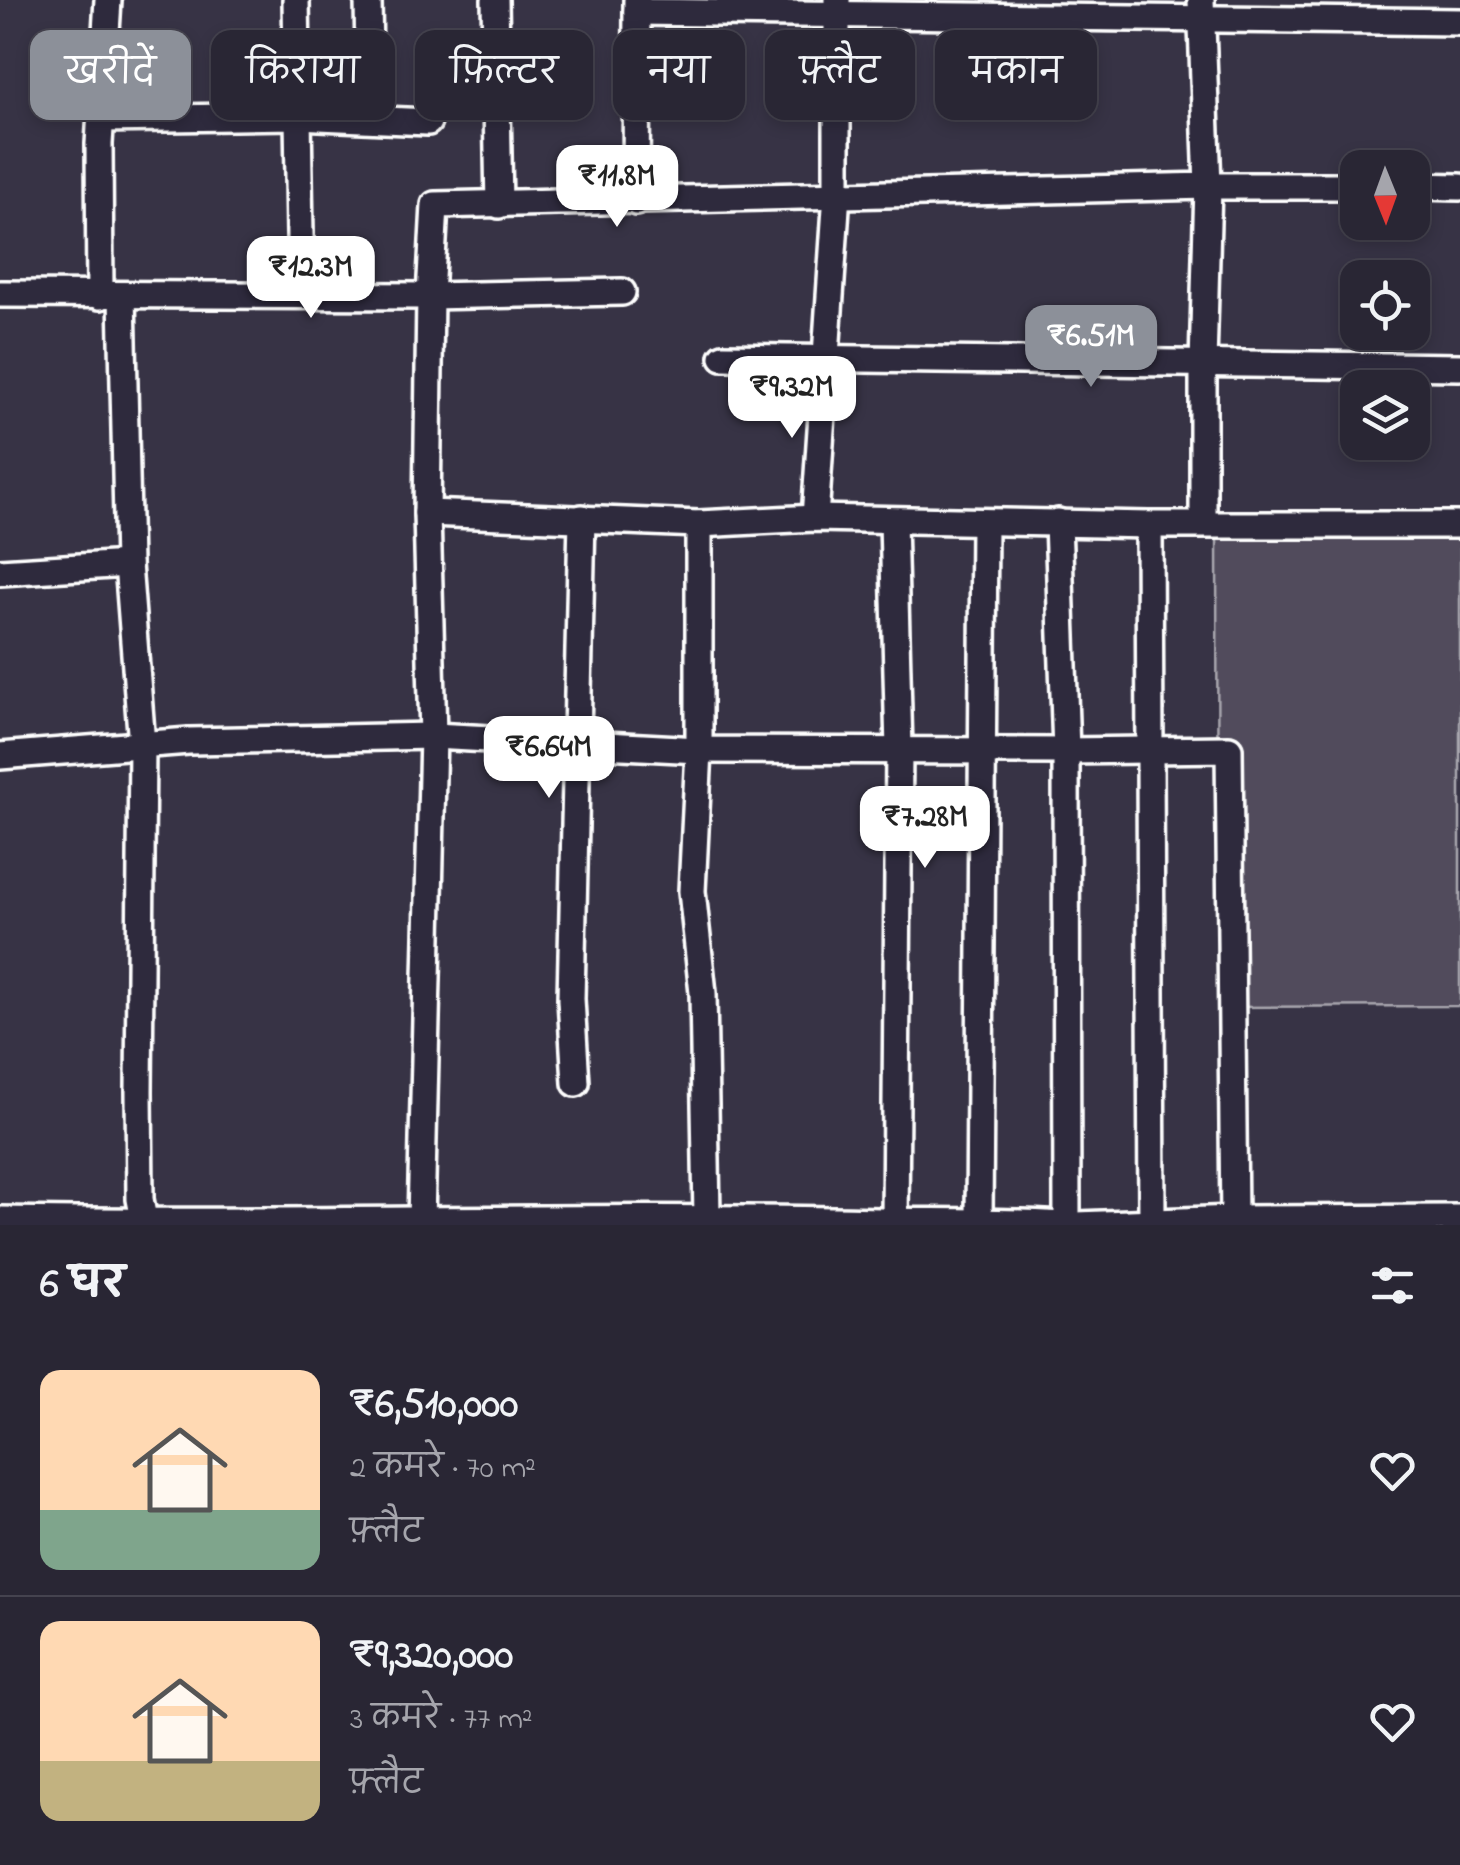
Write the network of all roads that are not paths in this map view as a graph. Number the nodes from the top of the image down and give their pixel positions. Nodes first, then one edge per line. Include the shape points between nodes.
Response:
1 (108, 0) edge
2 (296, 0) edge
3 (368, 0) edge
4 (495, 0) edge
5 (637, 6) edge
6 (728, 7) edge
7 (837, 8) edge
8 (1201, 9) edge
9 (1460, 22) edge
10 (106, 30) edge
11 (297, 30) edge
12 (369, 30) edge
13 (101, 120) edge
14 (298, 120) edge
15 (395, 120) edge
16 (428, 122) dead end
17 (1208, 186) junction
18 (1340, 186) edge
19 (1430, 186) edge
20 (1460, 186) edge
21 (837, 193) junction
22 (636, 202) junction
23 (499, 205) junction
24 (622, 292) dead end
25 (0, 294) edge
26 (301, 294) junction
27 (111, 296) junction
28 (430, 296) junction
29 (724, 356) dead end
30 (824, 358) junction
31 (1203, 364) junction
32 (1460, 367) edge
33 (427, 513) junction
34 (582, 518) junction
35 (815, 518) junction
36 (892, 521) junction
37 (984, 522) junction
38 (1058, 522) junction
39 (699, 524) junction
40 (1203, 524) junction
41 (1460, 525) edge
42 (1149, 526) junction
43 (128, 564) junction
44 (0, 572) edge
45 (432, 736) junction
46 (578, 742) junction
47 (142, 745) junction
48 (1150, 748) junction
49 (699, 750) junction
50 (899, 750) junction
51 (982, 750) junction
52 (1066, 752) junction
53 (0, 756) edge
54 (576, 1082) dead end
55 (706, 1216) junction
56 (1460, 1218) edge
57 (1234, 1219) junction
58 (0, 1220) edge
59 (421, 1220) junction
60 (979, 1220) junction
61 (895, 1221) junction
62 (1152, 1222) junction
63 (145, 1224) edge
64 (1065, 1225) edge
65 (1076, 1225) edge

1 - 10 street
2 - 11 street
3 - 12 street
4 - 23 street
5 - 6 street
5 - 22 street
6 - 7 street
7 - 8 street
7 - 21 street
8 - 9 street
8 - 17 street
13 - 27 street
14 - 26 street
15 - 16 street
17 - 18 street
17 - 21 street
17 - 31 street
19 - 20 street
21 - 22 street
21 - 30 street
22 - 23 street
23 - 28 street via 435,205
24 - 28 street
25 - 27 street
26 - 27 street
26 - 28 street
27 - 43 street
28 - 33 street
29 - 30 street
30 - 31 street
30 - 35 street
31 - 32 street
31 - 40 street
33 - 34 street
33 - 45 street
34 - 39 street
34 - 46 street
35 - 36 street
35 - 39 street
36 - 37 street
36 - 50 street
37 - 38 street
37 - 51 street
38 - 42 street
38 - 52 street
39 - 49 street
40 - 41 street
40 - 42 street
42 - 48 street
43 - 44 street
43 - 47 street
45 - 46 street
45 - 47 street
45 - 59 street
46 - 49 street
46 - 54 street via 571,998
47 - 53 street
47 - 63 street via 139,1090
48 - 52 street
48 - 57 street via 1223,746 1231,760
48 - 62 street
49 - 50 street
49 - 55 street via 692,891 704,993
50 - 51 street
50 - 61 street
51 - 52 street
51 - 60 street
52 - 64 street
55 - 59 street
55 - 61 street
56 - 57 street
57 - 62 street
58 - 63 street
59 - 63 street
60 - 61 street
60 - 64 street
62 - 65 street

